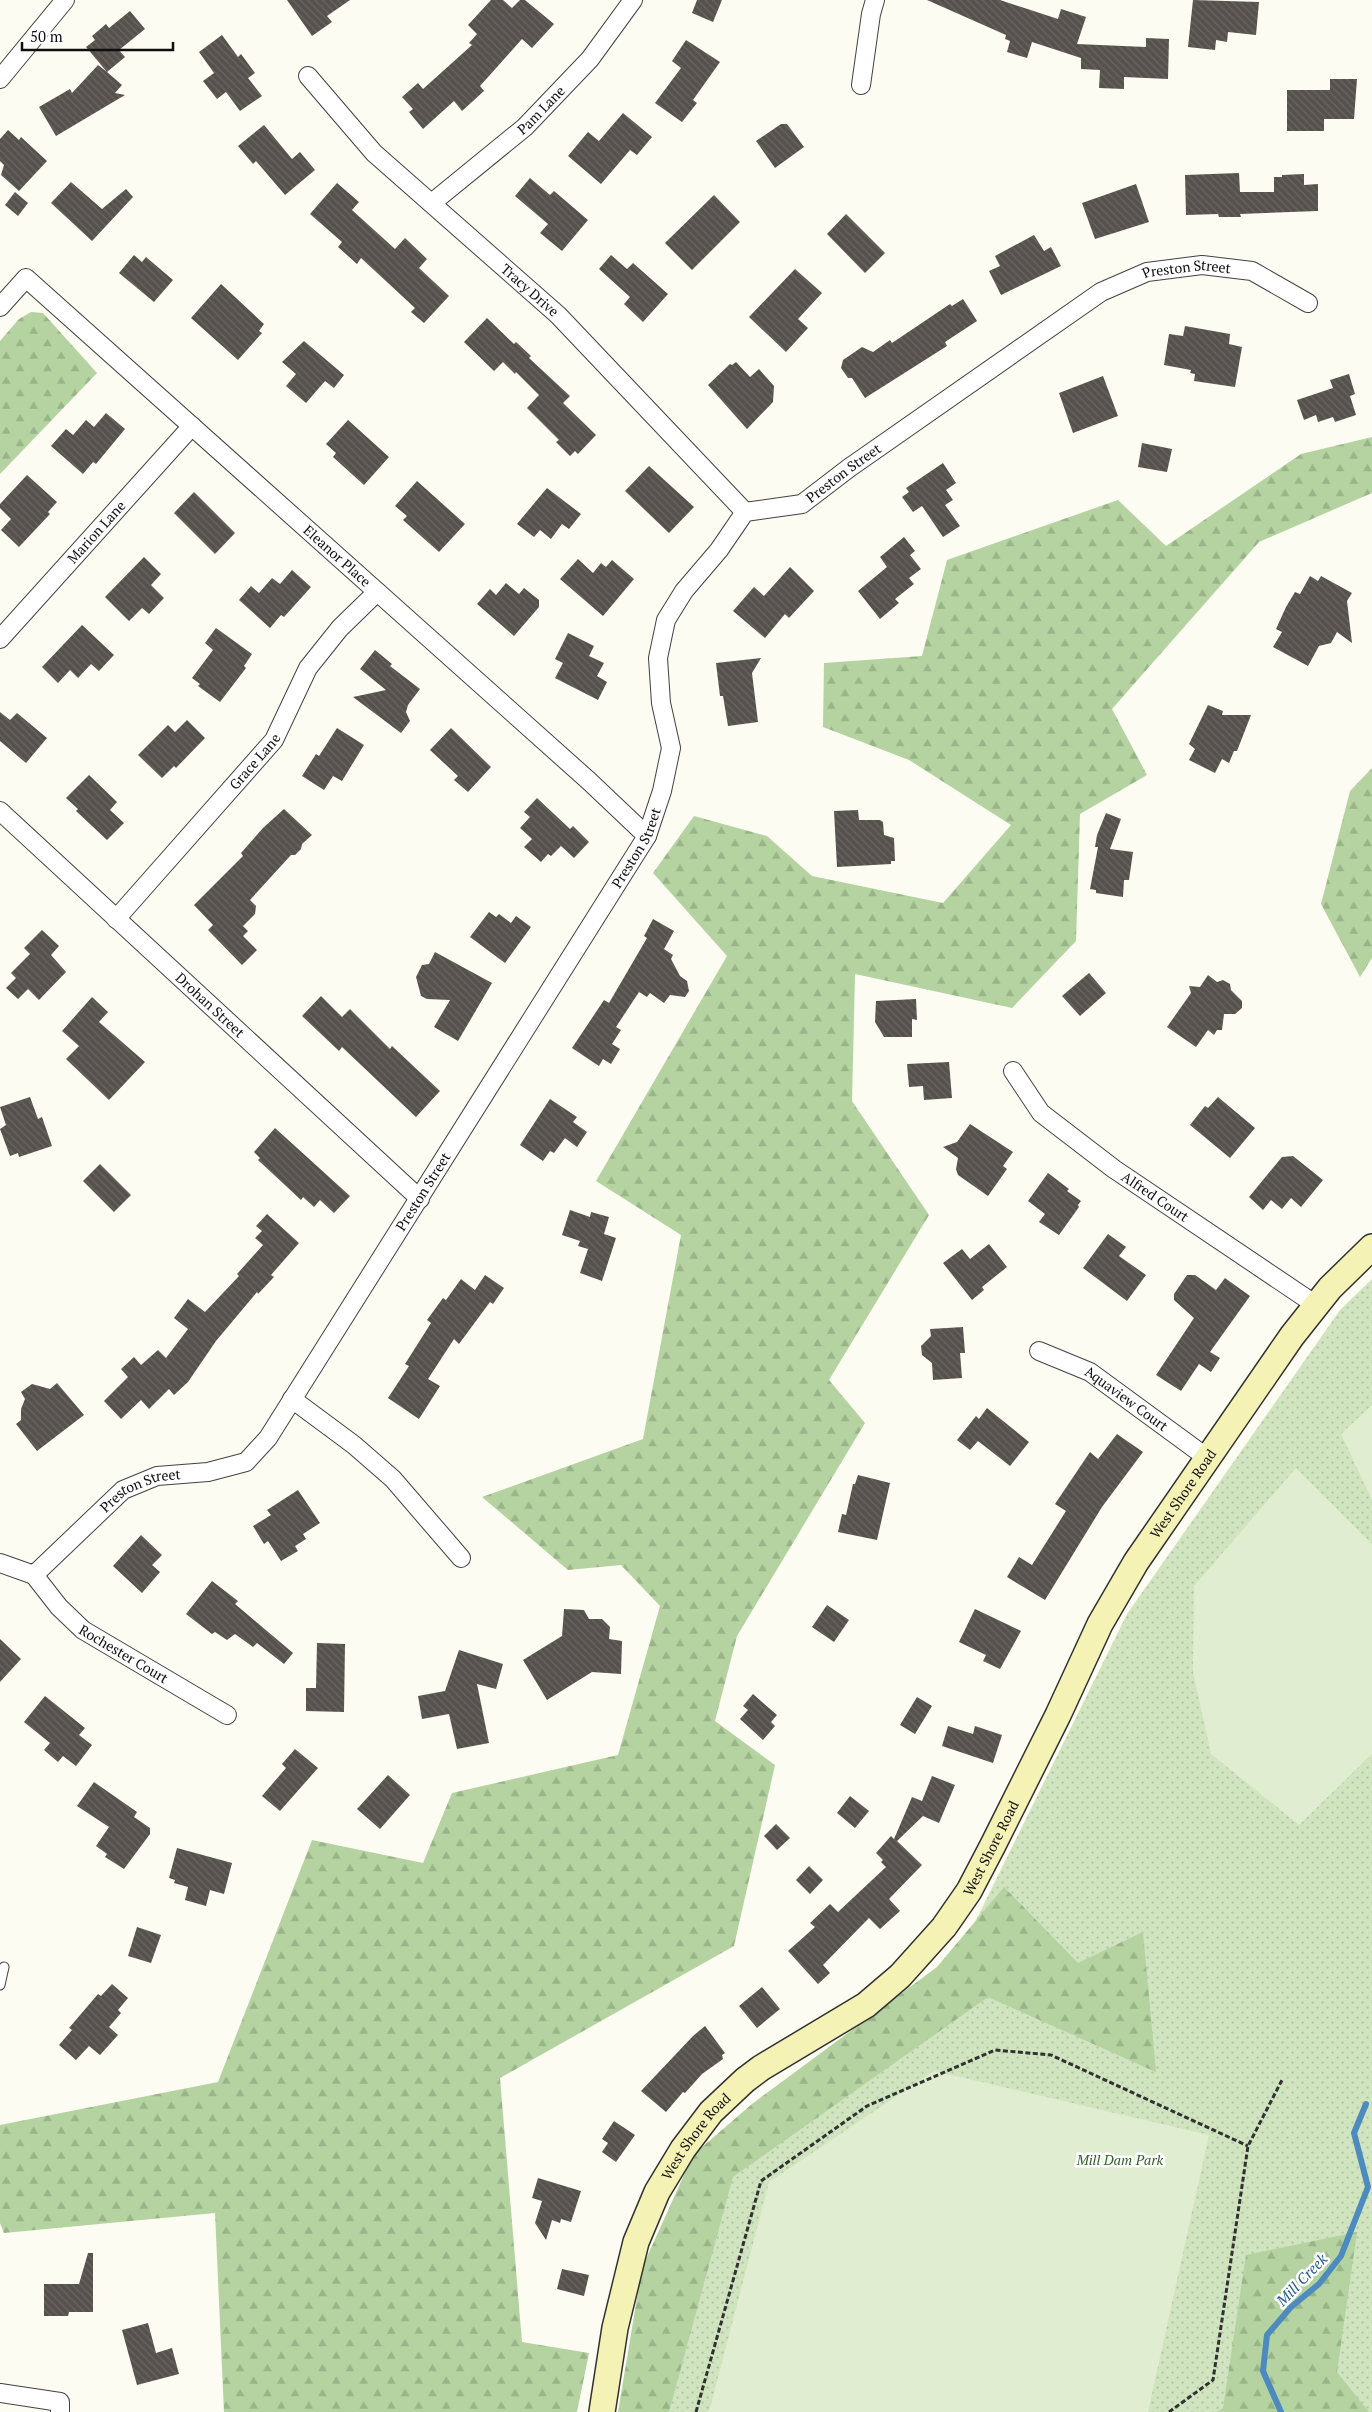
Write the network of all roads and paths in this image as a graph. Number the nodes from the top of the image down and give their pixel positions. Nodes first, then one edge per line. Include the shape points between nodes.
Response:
1 (65, 0) edge
2 (633, 0) edge
3 (876, 0) edge
4 (308, 76) dead end
5 (0, 79) edge
6 (861, 85) dead end
7 (433, 202) junction
8 (1308, 303) dead end
9 (0, 307) edge
10 (192, 426) junction
11 (745, 512) junction
12 (377, 592) junction
13 (0, 640) edge
14 (0, 811) edge
15 (647, 836) junction
16 (116, 919) junction
17 (1014, 1071) dead end
18 (420, 1200) junction
19 (1372, 1247) edge
20 (1316, 1305) junction
21 (1038, 1351) dead end
22 (292, 1399) junction
23 (1206, 1458) junction
24 (461, 1558) dead end
25 (0, 1563) edge
26 (34, 1575) junction
27 (227, 1715) dead end
28 (4, 1967) dead end
29 (0, 1985) edge
30 (1282, 2080) dead end
31 (1248, 2146) junction
32 (0, 2393) edge
33 (60, 2412) edge
34 (602, 2412) edge
35 (696, 2412) edge
36 (1169, 2412) edge

1 - 5 street
2 - 7 street, Pam Lane via 590,59 525,127
3 - 6 street
4 - 7 street, Tracy Drive via 374,153
7 - 11 street, Tracy Drive via 558,315
8 - 11 street, Preston Street via 1252,271 1202,265 1147,272 1101,292 802,504
9 - 10 street, Eleanor Place via 26,278
10 - 12 street, Eleanor Place
10 - 13 street, Marion Lane
11 - 15 street, Preston Street via 720,550 684,590 666,620 658,658 661,703 671,748 662,791
12 - 15 street, Eleanor Place
12 - 16 street, Grace Lane via 340,628 308,668 274,740
14 - 16 street, Drohan Street
15 - 18 street, Preston Street
16 - 18 street, Drohan Street
17 - 20 street, Alfred Court via 1041,1113 1114,1170
18 - 22 street, Preston Street
19 - 20 street, West Shore Road
20 - 23 street, West Shore Road
21 - 23 street, Aquaview Court via 1090,1372
22 - 24 street via 393,1479
22 - 26 street, Preston Street via 268,1438 246,1462 208,1472 157,1476 123,1490
23 - 34 street, West Shore Road via 1110,1604 994,1845 969,1891 944,1927 900,1976 866,2005 745,2080 711,2112 683,2149 658,2192 636,2242 615,2328
25 - 26 street
26 - 27 street, Rochester Court via 59,1607 83,1630
28 - 29 lane
30 - 31 path
31 - 35 path via 1051,2055 1042,2054 995,2050 866,2106 761,2181
31 - 36 path via 1214,2380
32 - 33 street via 60,2402

